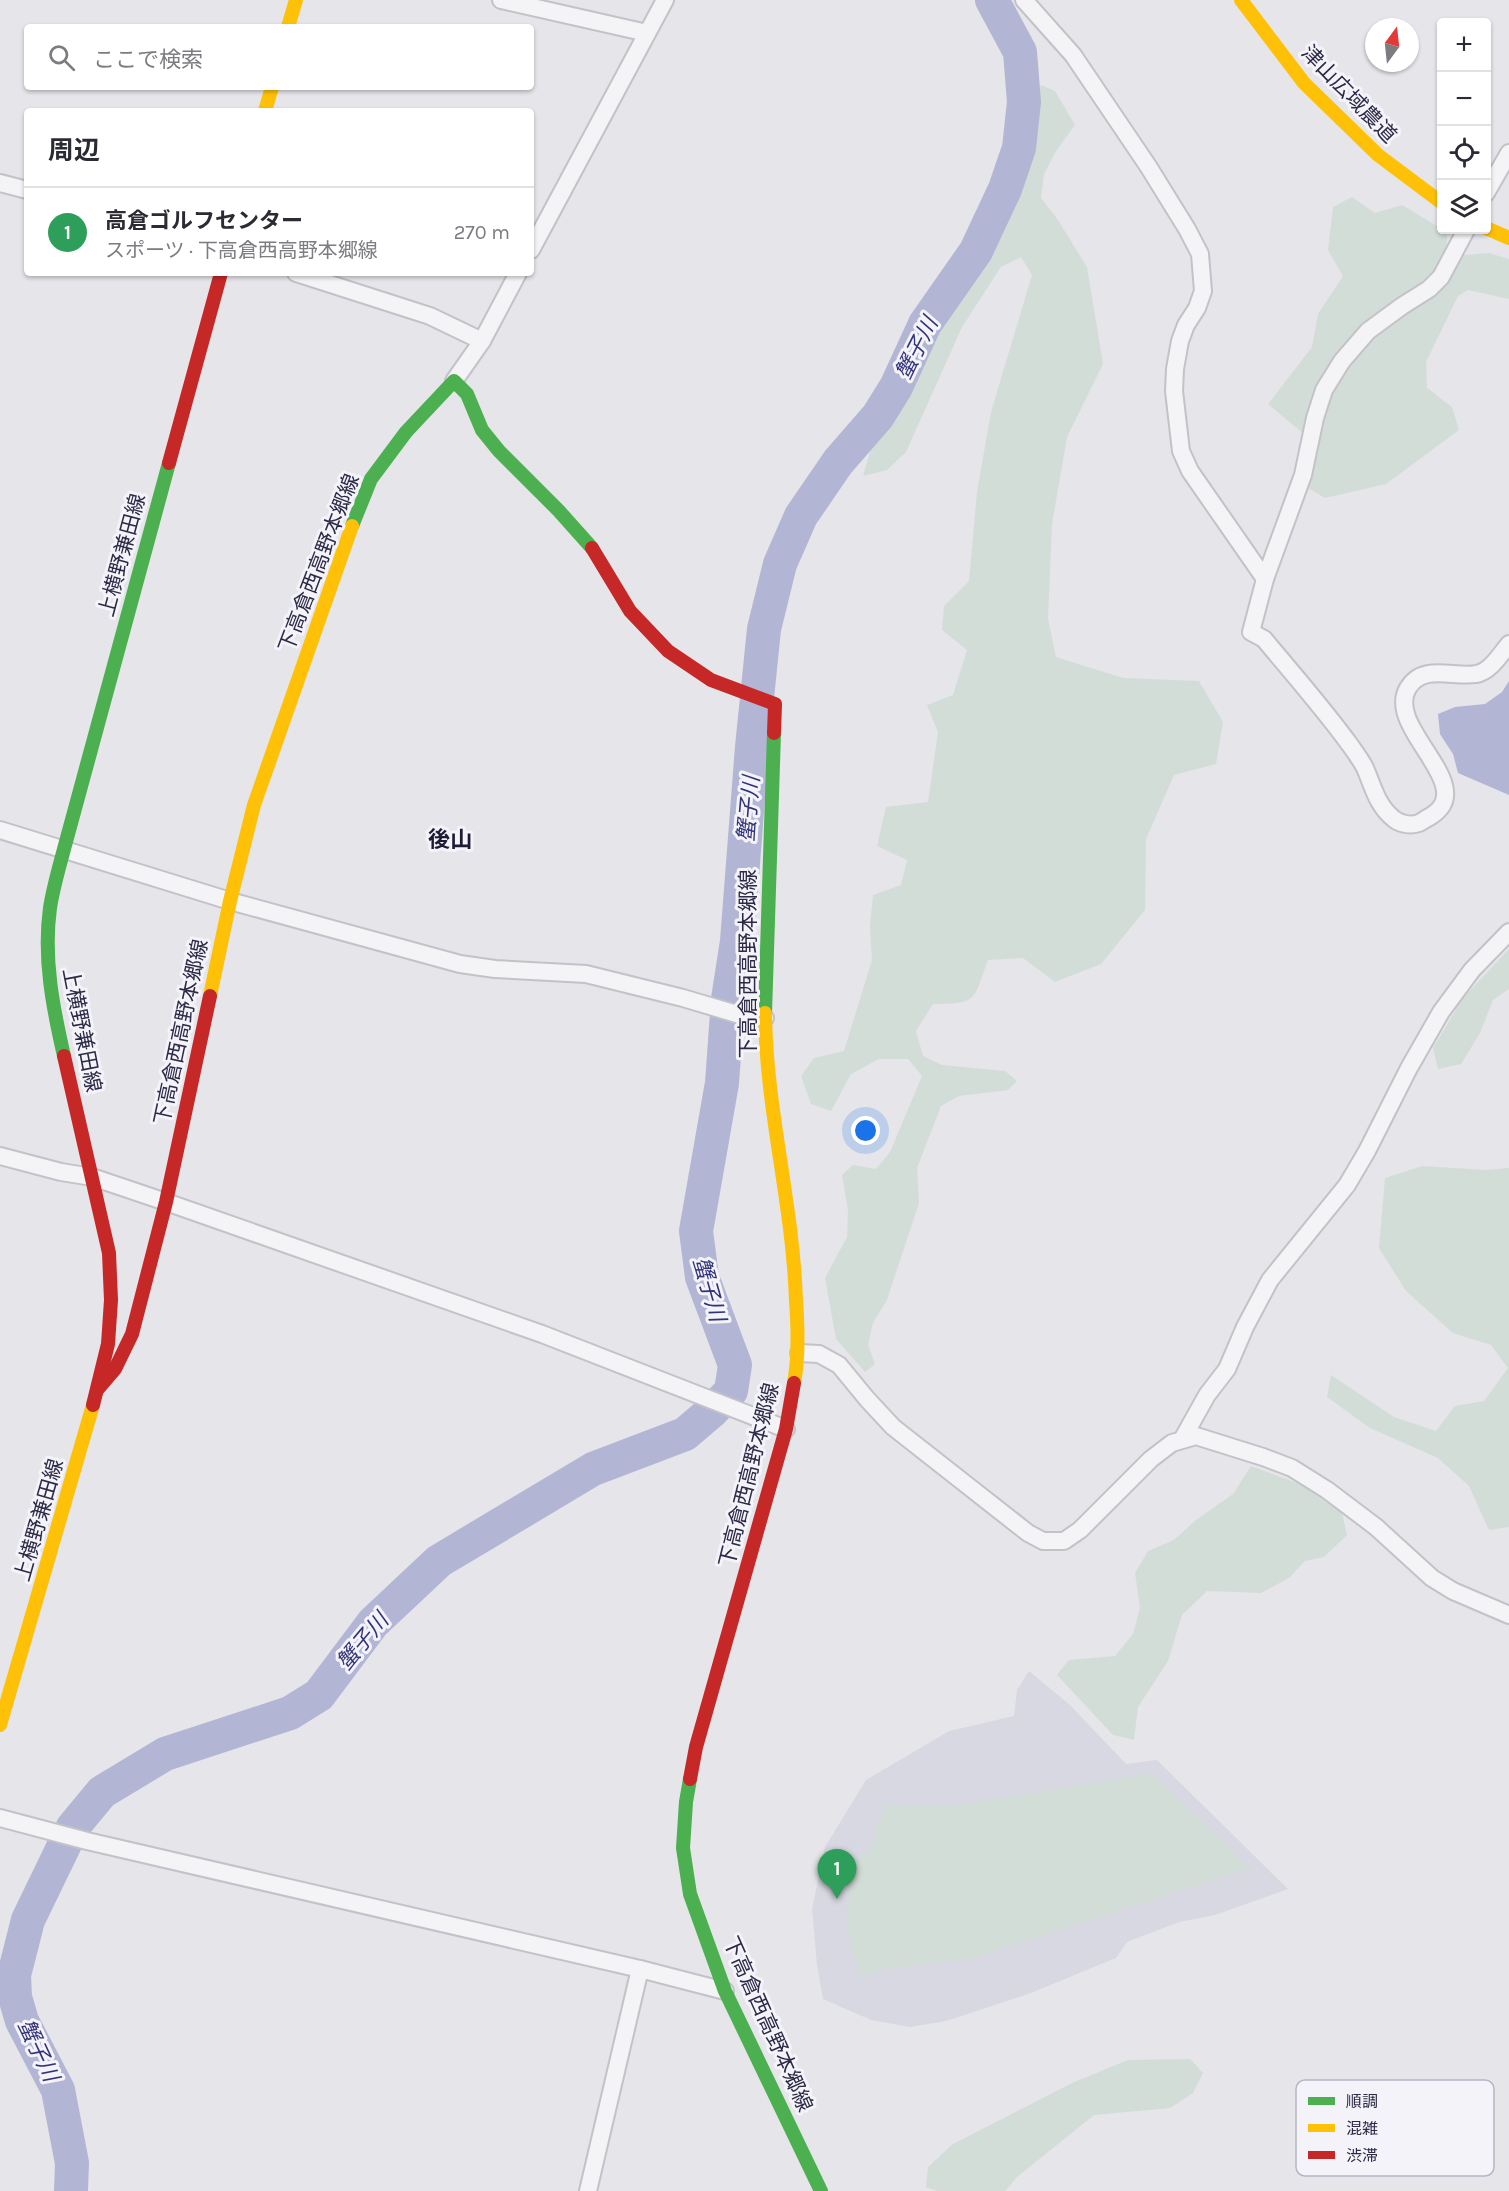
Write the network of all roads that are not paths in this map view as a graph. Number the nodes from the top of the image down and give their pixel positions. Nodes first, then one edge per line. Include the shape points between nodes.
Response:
1 (296, 0) edge
2 (501, 0) edge
3 (665, 0) edge
4 (1024, 0) edge
5 (1241, 0) edge
6 (289, 24) edge
7 (648, 33) junction
8 (271, 90) edge
9 (266, 108) edge
10 (1506, 159) edge
11 (0, 183) edge
12 (1491, 184) edge
13 (24, 189) edge
14 (1437, 199) edge
15 (1491, 230) edge
16 (1464, 234) edge
17 (1509, 238) edge
18 (534, 244) edge
19 (220, 276) edge
20 (305, 276) edge
21 (517, 276) edge
22 (482, 341) junction
23 (454, 381) junction
24 (1264, 579) junction
25 (1509, 644) edge
26 (0, 830) edge
27 (64, 849) junction
28 (230, 901) junction
29 (1509, 932) edge
30 (765, 1018) junction
31 (0, 1156) edge
32 (92, 1177) junction
33 (166, 1202) junction
34 (799, 1353) junction
35 (97, 1390) junction
36 (786, 1430) junction
37 (1183, 1438) junction
38 (1509, 1615) edge
39 (0, 1725) edge
40 (0, 1818) edge
41 (640, 1969) junction
42 (725, 1991) junction
43 (588, 2191) edge
44 (821, 2191) edge

1 - 6 main road
2 - 7 street
3 - 7 street
4 - 24 street via 1072,55 1148,166 1200,255 1203,291 1180,341 1176,369 1174,391 1180,451
5 - 14 main road, 津山広域農道 via 1304,83 1378,156
7 - 18 street
8 - 9 main road
10 - 12 street
11 - 13 street
15 - 17 main road
16 - 24 street via 1441,277 1368,331 1324,390 1303,475
19 - 27 main road, 上横野兼田線
20 - 22 street via 430,316
21 - 22 street
22 - 23 street
23 - 28 main road, 下高倉西高野本郷線 via 406,432 371,479 258,795
23 - 30 main road, 下高倉西高野本郷線 via 467,394 482,430 591,546 630,611 668,651 711,680 775,704
24 - 25 street via 1251,632 1264,639 1350,745 1385,811 1407,825 1420,823 1437,812 1446,793 1444,782 1405,711 1409,686 1435,672 1477,674 1490,667
26 - 27 street
27 - 28 street
27 - 32 main road, 上横野兼田線 via 50,909 48,962 52,1005
28 - 30 street via 460,964 586,974 740,1015
28 - 33 main road, 下高倉西高野本郷線
29 - 37 street via 1472,970 1442,1012 1357,1168 1270,1280 1227,1369
30 - 34 main road, 下高倉西高野本郷線 via 791,1229
31 - 32 street
32 - 33 street
32 - 35 main road, 上横野兼田線 via 109,1252 111,1300 108,1344
33 - 35 main road, 下高倉西高野本郷線 via 132,1334 115,1369
33 - 36 street via 531,1330
34 - 36 main road, 下高倉西高野本郷線
34 - 37 street via 819,1354 838,1365 893,1427 1028,1533 1043,1540 1064,1540 1080,1530 1151,1459
35 - 39 main road, 上横野兼田線
36 - 42 main road, 下高倉西高野本郷線 via 696,1747 686,1802 683,1848 690,1894
37 - 38 street via 1208,1439 1292,1468 1376,1527 1432,1578
40 - 41 street
41 - 42 street
41 - 43 street
42 - 44 main road, 下高倉西高野本郷線

